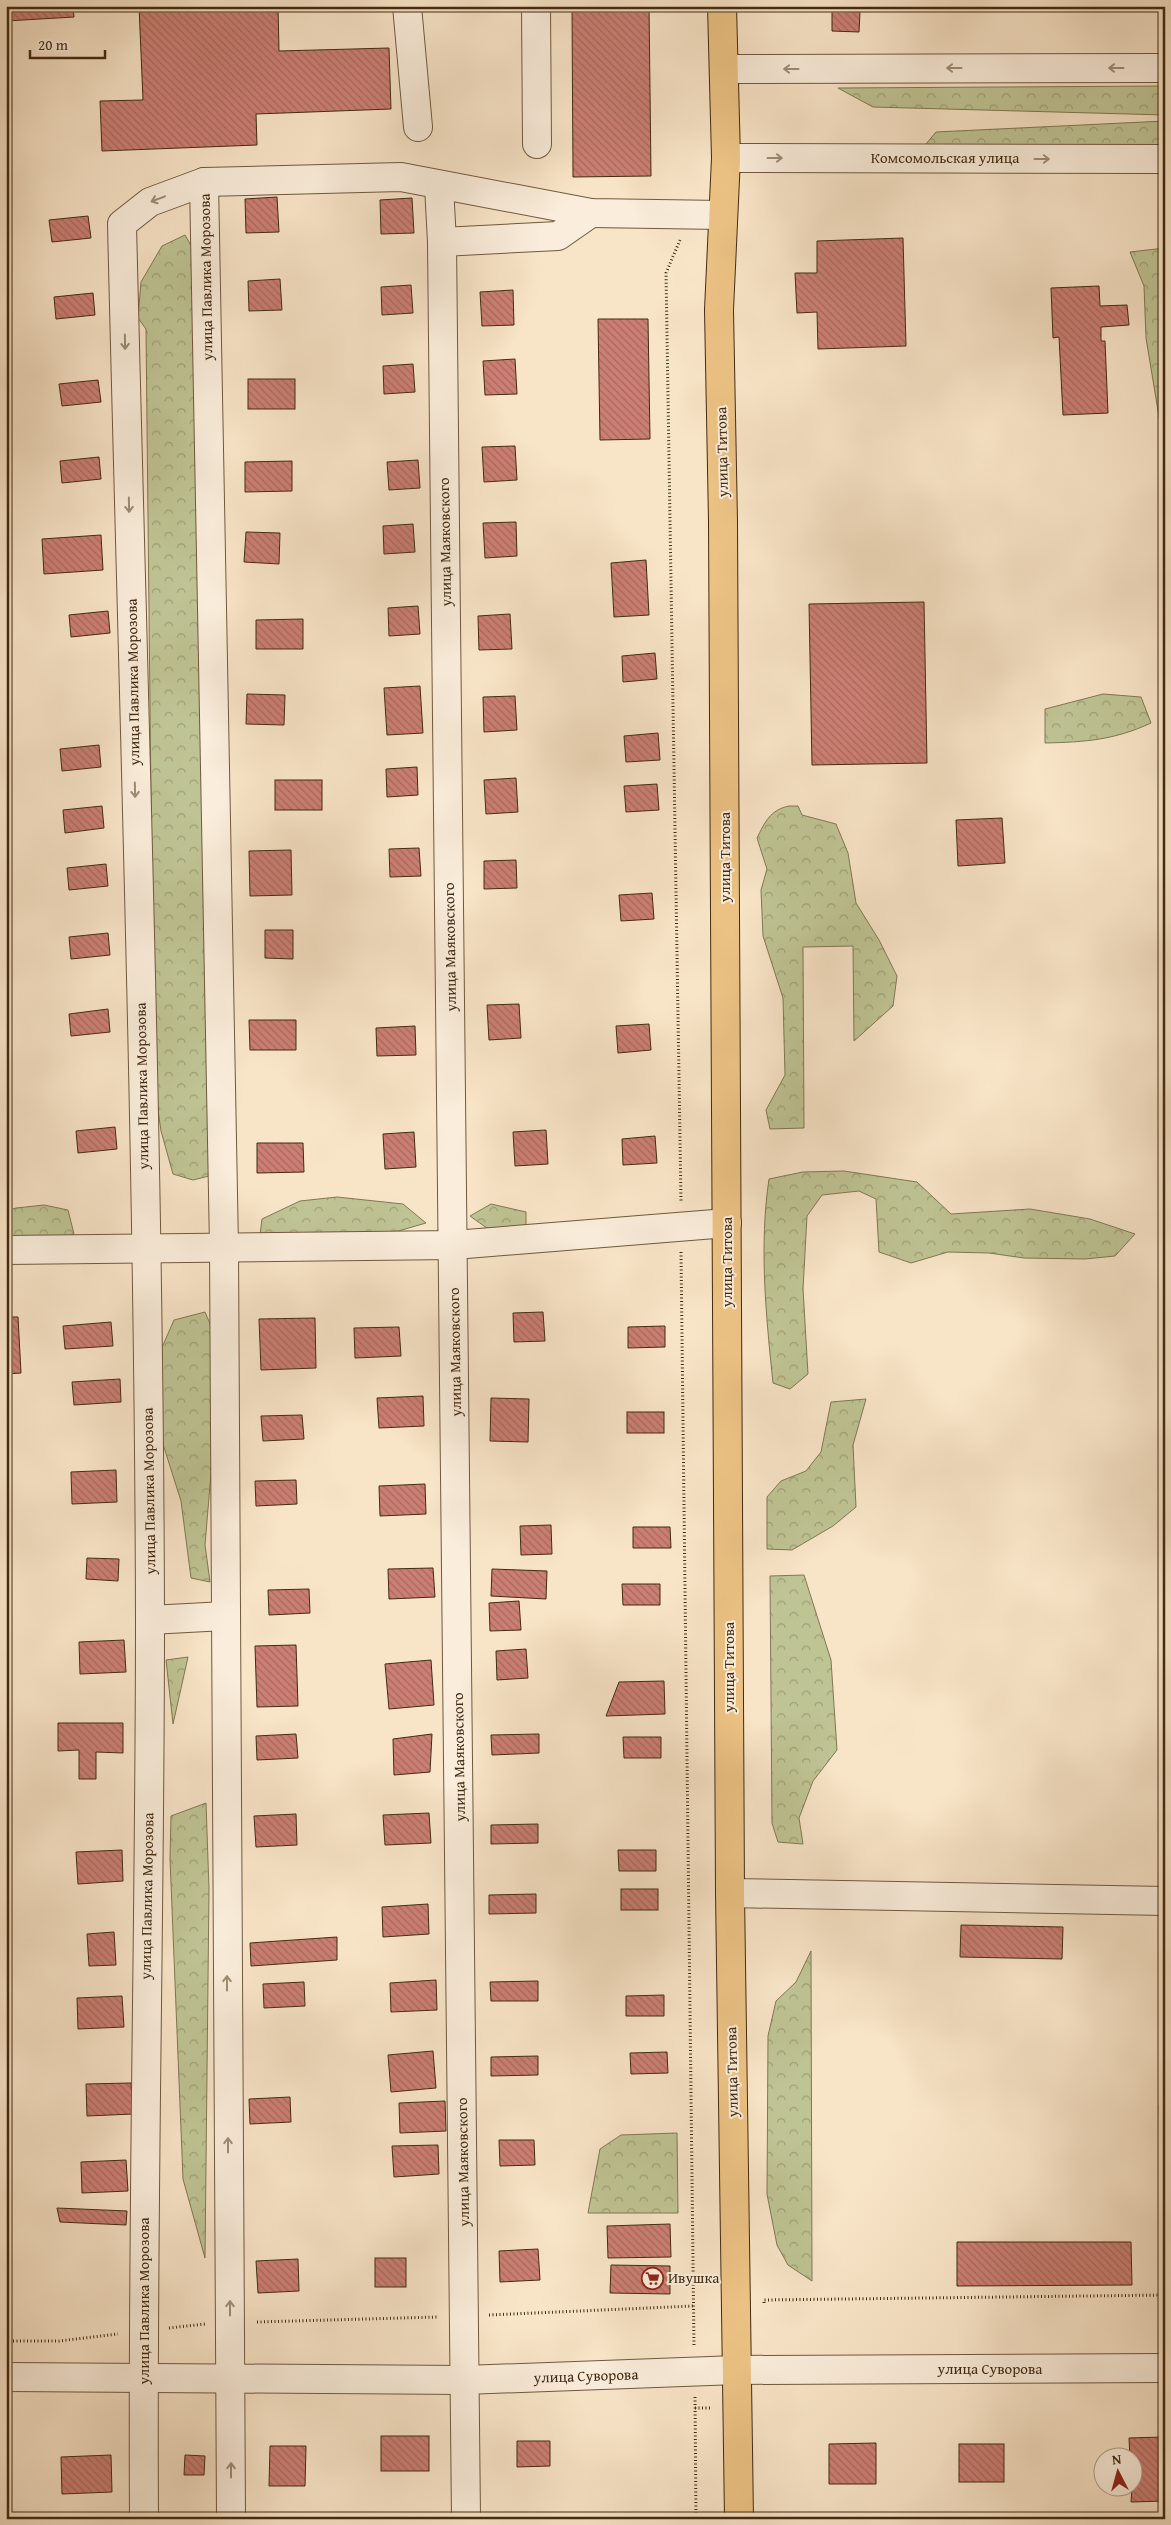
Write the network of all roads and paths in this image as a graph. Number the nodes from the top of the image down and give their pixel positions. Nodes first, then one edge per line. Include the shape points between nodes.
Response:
1 (406, 6) edge
2 (536, 6) edge
3 (722, 6) edge
4 (1165, 68) edge
5 (724, 69) junction
6 (418, 127) dead end
7 (537, 144) dead end
8 (726, 158) junction
9 (1165, 159) edge
10 (204, 182) junction
11 (439, 186) junction
12 (590, 213) junction
13 (722, 215) junction
14 (690, 216) junction
15 (442, 242) junction
16 (727, 1223) junction
17 (681, 1227) junction
18 (454, 1246) junction
19 (224, 1247) junction
20 (146, 1248) junction
21 (6, 1250) edge
22 (225, 1616) junction
23 (150, 1620) junction
24 (730, 1892) junction
25 (1165, 1901) edge
26 (1165, 2295) edge
27 (764, 2300) dead end
28 (464, 2316) junction
29 (230, 2323) junction
30 (144, 2331) junction
31 (6, 2341) edge
32 (1165, 2368) edge
33 (737, 2370) junction
34 (6, 2377) edge
35 (143, 2377) junction
36 (230, 2377) junction
37 (465, 2380) junction
38 (695, 2408) dead end
39 (144, 2519) edge
40 (231, 2519) edge
41 (466, 2519) edge
42 (696, 2519) edge
43 (739, 2519) edge

1 - 6 street
2 - 7 street
3 - 5 main road, улица Титова
4 -> 5 street
5 - 8 main road, улица Титова
8 -> 9 street, Комсомольская улица
8 - 13 main road, улица Титова
10 - 11 street via 401,177
10 - 19 street, улица Павлика Морозова
10 -> 20 street, улица Павлика Морозова via 150,202 122,224
11 - 12 street
11 - 15 street, улица Маяковского
12 - 14 street
12 - 15 street via 558,236
13 - 14 street
13 - 16 main road, улица Титова via 719,310
14 - 17 path via 666,274
15 - 18 street, улица Маяковского
16 - 17 street
16 - 24 main road, улица Титова
17 - 18 street
17 - 28 path via 693,2306
18 - 19 street
18 - 28 street, улица Маяковского
19 - 20 street
19 - 22 street, улица Павлика Морозова
20 - 21 street
20 - 23 street, улица Павлика Морозова
22 - 23 street
29 -> 22 street, улица Павлика Морозова
23 - 30 street, улица Павлика Морозова
24 - 25 street
24 - 33 main road, улица Титова
26 - 27 path
28 - 29 path
28 - 37 street, улица Маяковского
29 - 30 path
29 - 36 street, улица Павлика Морозова
30 - 31 path via 59,2342
30 - 35 street, улица Павлика Морозова
32 - 33 street, улица Суворова
33 - 37 street, улица Суворова
33 - 43 main road, улица Титова
34 - 35 street, улица Суворова
35 - 36 street, улица Суворова
35 - 39 street, улица Павлика Морозова
36 - 37 street, улица Суворова
40 -> 36 street, улица Павлика Морозова
37 - 41 street, улица Маяковского
38 - 42 path

